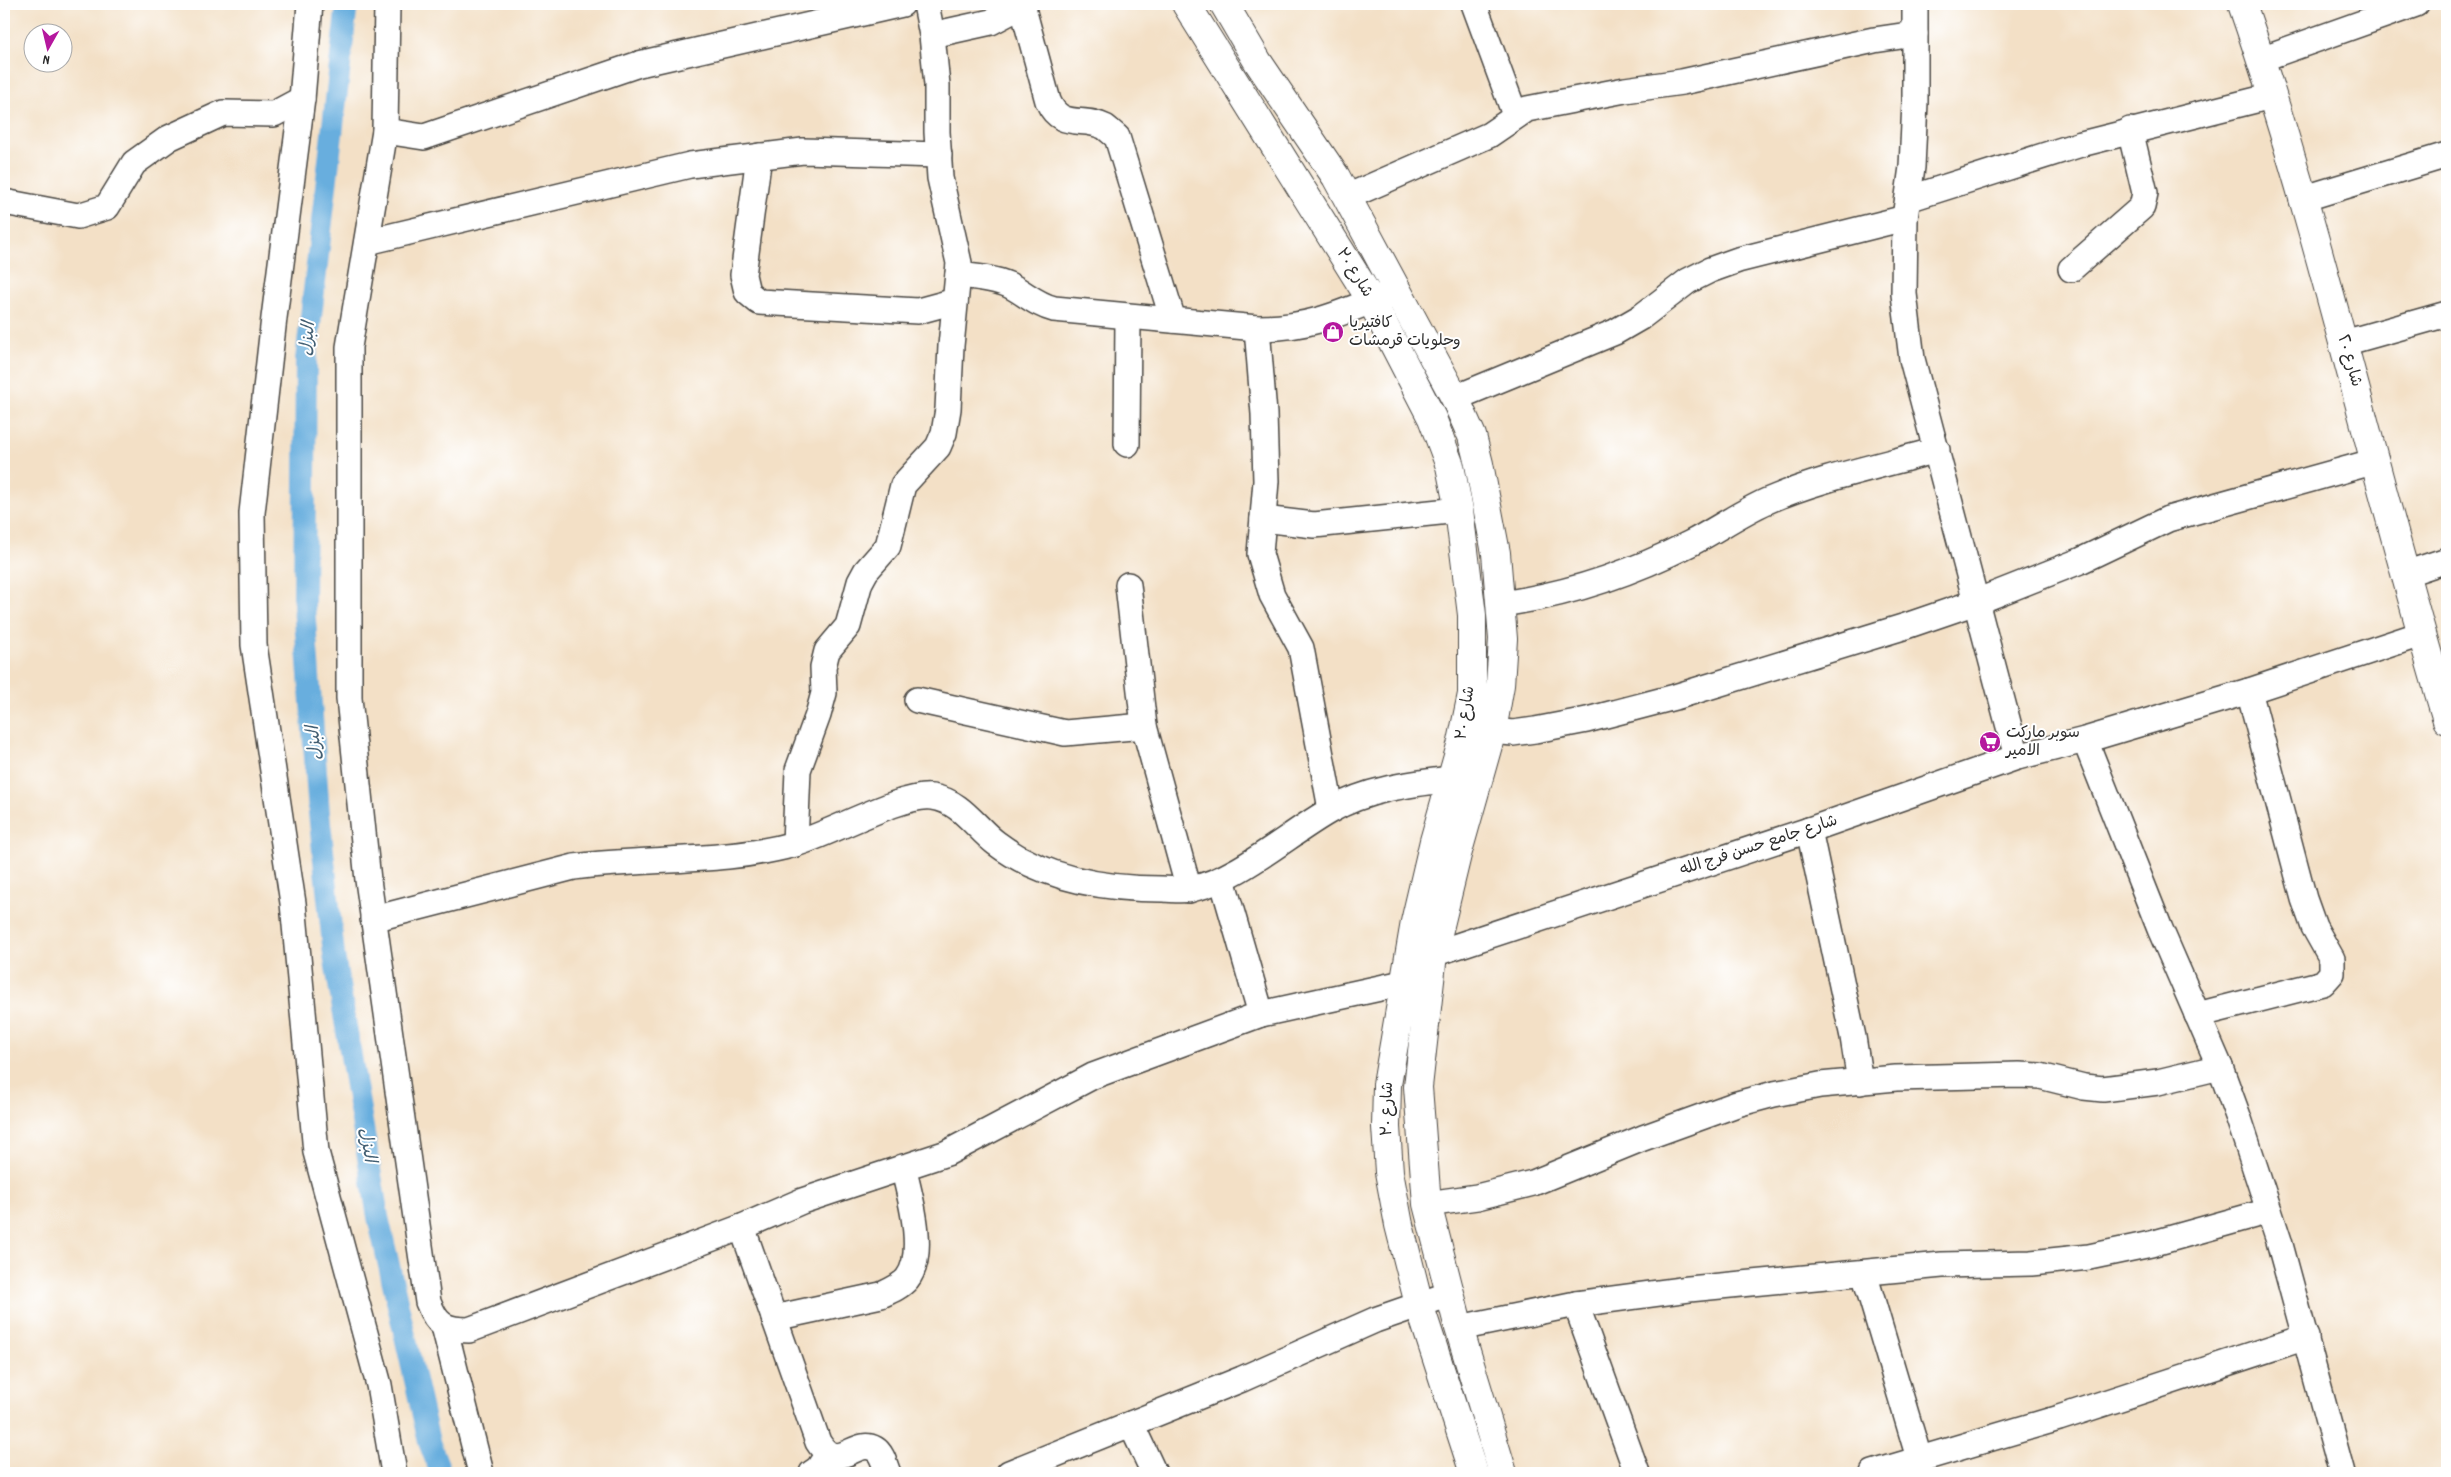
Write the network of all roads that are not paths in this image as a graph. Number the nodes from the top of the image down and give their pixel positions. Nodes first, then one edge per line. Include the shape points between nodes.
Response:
1 (310, 4) edge
2 (388, 4) edge
3 (902, 4) edge
4 (926, 4) edge
5 (1024, 4) edge
6 (1186, 4) edge
7 (1224, 4) edge
8 (1474, 4) edge
9 (1915, 4) edge
10 (2242, 4) edge
11 (2416, 4) edge
12 (1915, 34) junction
13 (932, 35) junction
14 (2261, 59) junction
15 (2272, 96) junction
16 (302, 98) junction
17 (1515, 115) junction
18 (2130, 130) junction
19 (385, 131) junction
20 (939, 155) junction
21 (2447, 155) edge
22 (759, 156) junction
23 (1347, 197) junction
24 (2302, 199) junction
25 (4, 202) edge
26 (1907, 208) junction
27 (367, 242) junction
28 (2072, 269) dead end
29 (958, 275) junction
30 (1397, 290) junction
31 (1371, 300) junction
32 (955, 301) junction
33 (2447, 314) edge
34 (1128, 317) junction
35 (1173, 320) junction
36 (1257, 328) junction
37 (2344, 343) junction
38 (1455, 398) junction
39 (1126, 444) dead end
40 (1937, 450) junction
41 (2376, 461) junction
42 (1459, 510) junction
43 (1263, 519) junction
44 (2447, 560) edge
45 (2405, 574) junction
46 (1128, 585) dead end
47 (1976, 602) junction
48 (1501, 604) junction
49 (2421, 634) junction
50 (2249, 691) junction
51 (917, 700) dead end
52 (2447, 720) edge
53 (1144, 726) junction
54 (1492, 731) junction
55 (2085, 740) junction
56 (2017, 757) junction
57 (1451, 779) junction
58 (1331, 809) junction
59 (1809, 830) junction
60 (795, 844) junction
61 (1222, 879) junction
62 (1189, 890) junction
63 (373, 919) junction
64 (1433, 954) junction
65 (1403, 983) junction
66 (1261, 1014) junction
67 (2197, 1014) junction
68 (2220, 1067) junction
69 (1860, 1082) junction
70 (903, 1167) junction
71 (1427, 1204) junction
72 (2269, 1210) junction
73 (742, 1227) junction
74 (1864, 1272) junction
75 (1450, 1294) junction
76 (1419, 1304) junction
77 (1576, 1304) junction
78 (774, 1318) junction
79 (444, 1326) junction
80 (1459, 1328) junction
81 (2306, 1337) junction
82 (1131, 1424) junction
83 (828, 1454) junction
84 (1919, 1458) junction
85 (394, 1473) edge
86 (481, 1473) edge
87 (812, 1473) edge
88 (888, 1473) edge
89 (1009, 1473) edge
90 (1154, 1473) edge
91 (1474, 1473) edge
92 (1503, 1473) edge
93 (1637, 1473) edge
94 (1873, 1473) edge
95 (2342, 1473) edge

1 - 16 street
2 - 19 street
3 - 19 street via 639,64 424,136
4 - 13 street
5 - 13 street via 991,22
5 - 35 street via 1053,113 1063,119 1104,126 1117,137
6 - 31 street, شارع ٣٠
7 - 23 street, شارع ٣٠
8 - 17 street
9 - 12 street
10 - 14 street, شارع ٢٠
11 - 14 street
12 - 17 street via 1682,82 1552,102
12 - 26 street via 1915,102
13 - 20 street
14 - 15 street, شارع ٢٠
15 - 18 street
15 - 24 street, شارع ٢٠
16 - 25 street via 274,114 223,113 169,138 134,163 107,207 78,216
16 - 85 street via 252,513 254,645 293,903 316,1152 379,1385
17 - 23 street via 1489,136
18 - 26 street
18 - 28 street via 2145,193 2142,207
19 - 27 street
20 - 22 street via 803,151
20 - 29 street via 940,178
21 - 24 street
22 - 27 street via 690,165
22 - 32 street via 743,275 747,292 759,302 918,311
23 - 30 street, شارع ٣٠
24 - 37 street, شارع ٢٠
26 - 38 street via 1710,270 1688,281 1641,317 1615,332
26 - 40 street via 1904,294 1912,359
27 - 63 street via 349,347 349,698
29 - 32 street
29 - 34 street via 988,278 1006,284 1054,309
30 - 31 street
30 - 38 street, شارع ٣٠
31 - 36 street via 1304,325
31 - 42 street, شارع ٣٠ via 1432,418 1450,466
32 - 60 street via 944,433 938,448 903,485 888,546 866,571 848,626 827,651 823,667 824,693 798,770
33 - 37 street
34 - 35 street
34 - 39 street
35 - 36 street
36 - 43 street via 1265,431
37 - 41 street, شارع ٢٠
38 - 48 street, شارع ٣٠ via 1480,464 1496,553
40 - 47 street
40 - 48 street via 1766,501 1687,545 1627,571 1538,599
41 - 45 street, شارع ٢٠
41 - 47 street via 2168,519 2080,561
42 - 43 street via 1321,524
42 - 57 street, شارع ٣٠ via 1472,615 1472,694
43 - 58 street via 1260,538 1262,562 1272,595 1301,648
44 - 45 street
45 - 49 street, شارع ٢٠
46 - 53 street
47 - 54 street via 1676,697 1535,730
47 - 56 street
48 - 54 street, شارع ٣٠ via 1500,685
49 - 50 street, شارع جامع حسن فرج الله
49 - 52 street, شارع ٢٠
50 - 55 street, شارع جامع حسن فرج الله
50 - 67 street via 2304,899 2314,927 2332,959 2332,973 2322,983
51 - 53 street via 1064,733
53 - 62 street
54 - 64 street, شارع ٣٠ via 1456,854
55 - 56 street, شارع جامع حسن فرج الله
55 - 67 street
56 - 59 street, شارع جامع حسن فرج الله
57 - 58 street via 1384,789
57 - 65 street, شارع ٣٠
58 - 61 street
59 - 64 street, شارع جامع حسن فرج الله
59 - 69 street via 1854,1037
60 - 62 street via 907,801 930,796 952,804 994,842 1042,869 1102,884
60 - 63 street via 745,855 607,862 574,867
61 - 62 street
61 - 66 street
63 - 79 street via 428,1302 434,1318
64 - 71 street, شارع ٣٠ via 1418,1087
65 - 66 street
65 - 76 street, شارع ٣٠ via 1387,1085 1386,1127 1389,1172
66 - 70 street via 1093,1076 947,1153
67 - 68 street
68 - 69 street via 2158,1082 2103,1090 2019,1074
68 - 72 street
69 - 71 street via 1820,1085 1737,1104 1533,1183 1477,1197
70 - 73 street via 802,1201
70 - 78 street via 918,1256 907,1279 881,1295
71 - 75 street, شارع ٣٠
72 - 74 street via 2151,1244 2088,1257
72 - 81 street
73 - 78 street
73 - 79 street via 469,1330
74 - 77 street
74 - 84 street
75 - 76 street
75 - 80 street, شارع ٣٠
76 - 82 street
76 - 91 street, شارع ٣٠
77 - 80 street
77 - 93 street
78 - 83 street via 818,1442
79 - 86 street
80 - 92 street, شارع ٣٠
81 - 84 street via 2058,1418
81 - 95 street
82 - 89 street
82 - 90 street
83 - 87 street
83 - 88 street via 838,1457 866,1447 875,1449
84 - 94 street

